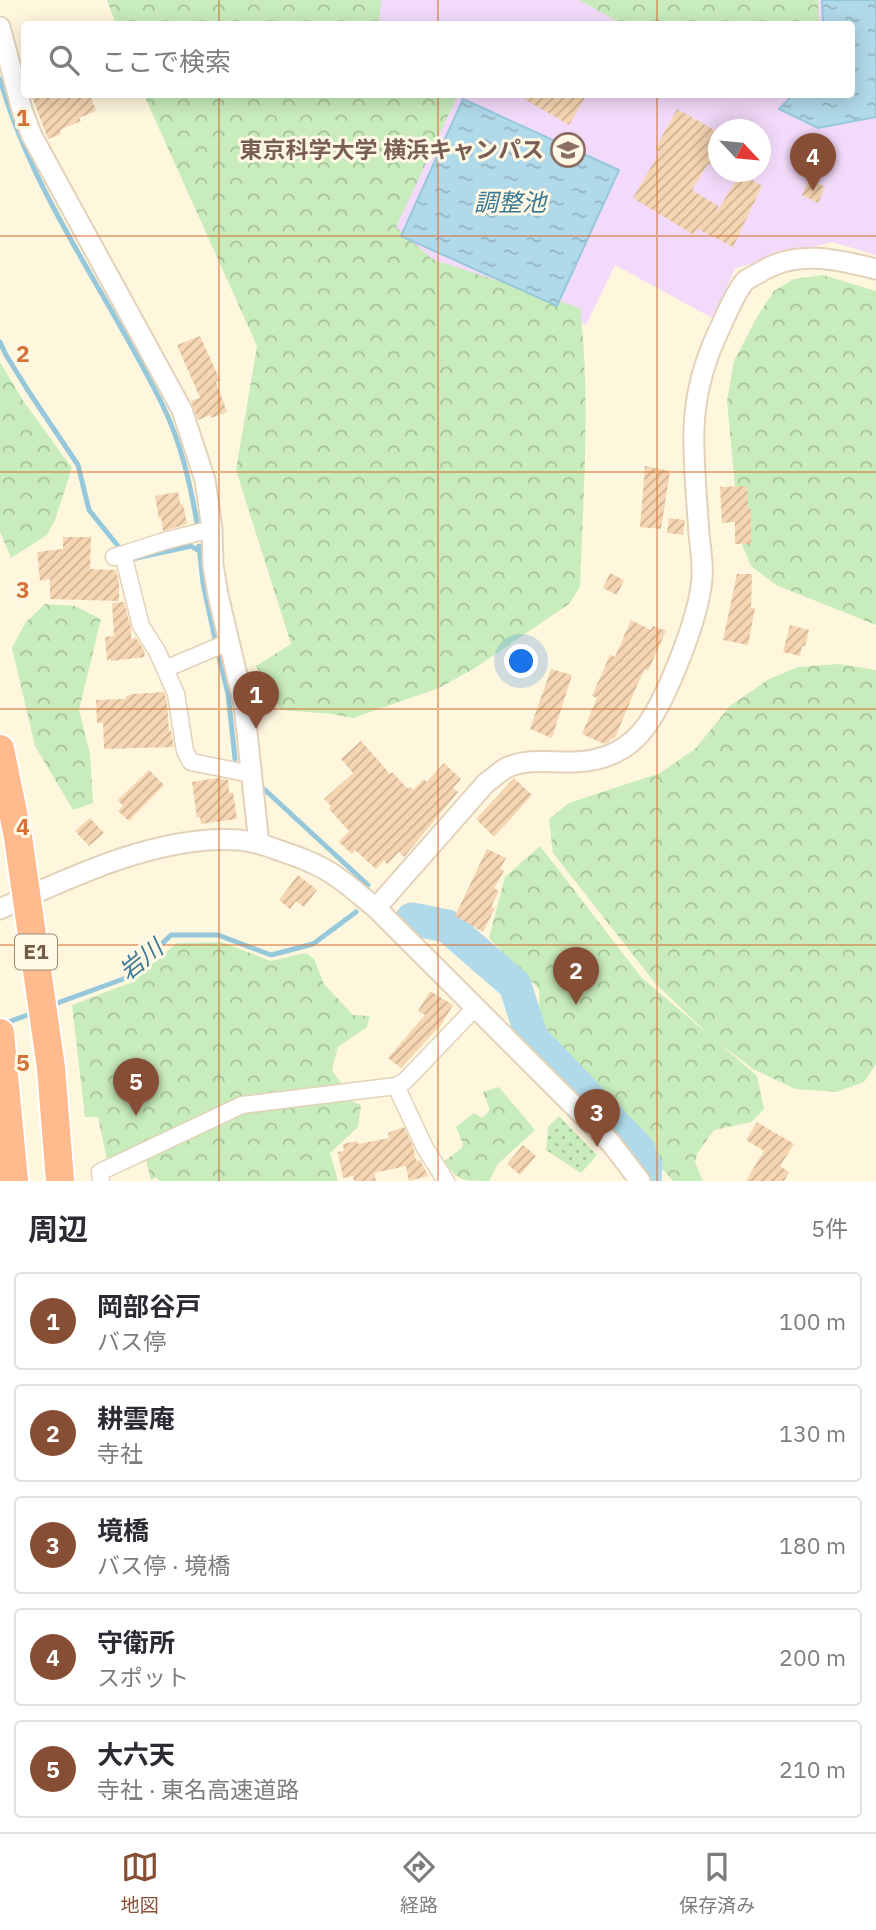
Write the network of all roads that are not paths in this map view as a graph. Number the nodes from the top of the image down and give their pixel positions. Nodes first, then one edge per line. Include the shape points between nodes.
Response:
1 (0, 27) edge
2 (876, 269) edge
3 (212, 529) junction
4 (229, 642) junction
5 (165, 669) junction
6 (0, 749) edge
7 (251, 775) junction
8 (259, 844) junction
9 (376, 908) junction
10 (0, 909) edge
11 (475, 1008) junction
12 (0, 1032) edge
13 (396, 1086) junction
14 (633, 1178) edge
15 (14, 1181) edge
16 (60, 1181) edge
17 (101, 1181) edge
18 (446, 1181) edge

1 - 3 street via 32,136 182,410 205,480
2 - 9 street via 830,259 790,259 746,281 731,306 699,382 694,427 701,588 690,631 647,725 631,742 601,759 524,762 506,768 486,783
3 - 4 street via 216,585
3 - 5 street via 118,555 141,626
4 - 5 street
4 - 7 street via 244,705
5 - 7 street via 176,694 191,762
6 - 16 highway, E1, bridge via 18,837 51,1068
7 - 8 street
8 - 9 street via 333,874
8 - 10 street via 209,841 143,851
9 - 11 street
11 - 13 street
11 - 14 street via 610,1142
12 - 15 highway
13 - 17 street via 242,1105 100,1172
13 - 18 street

